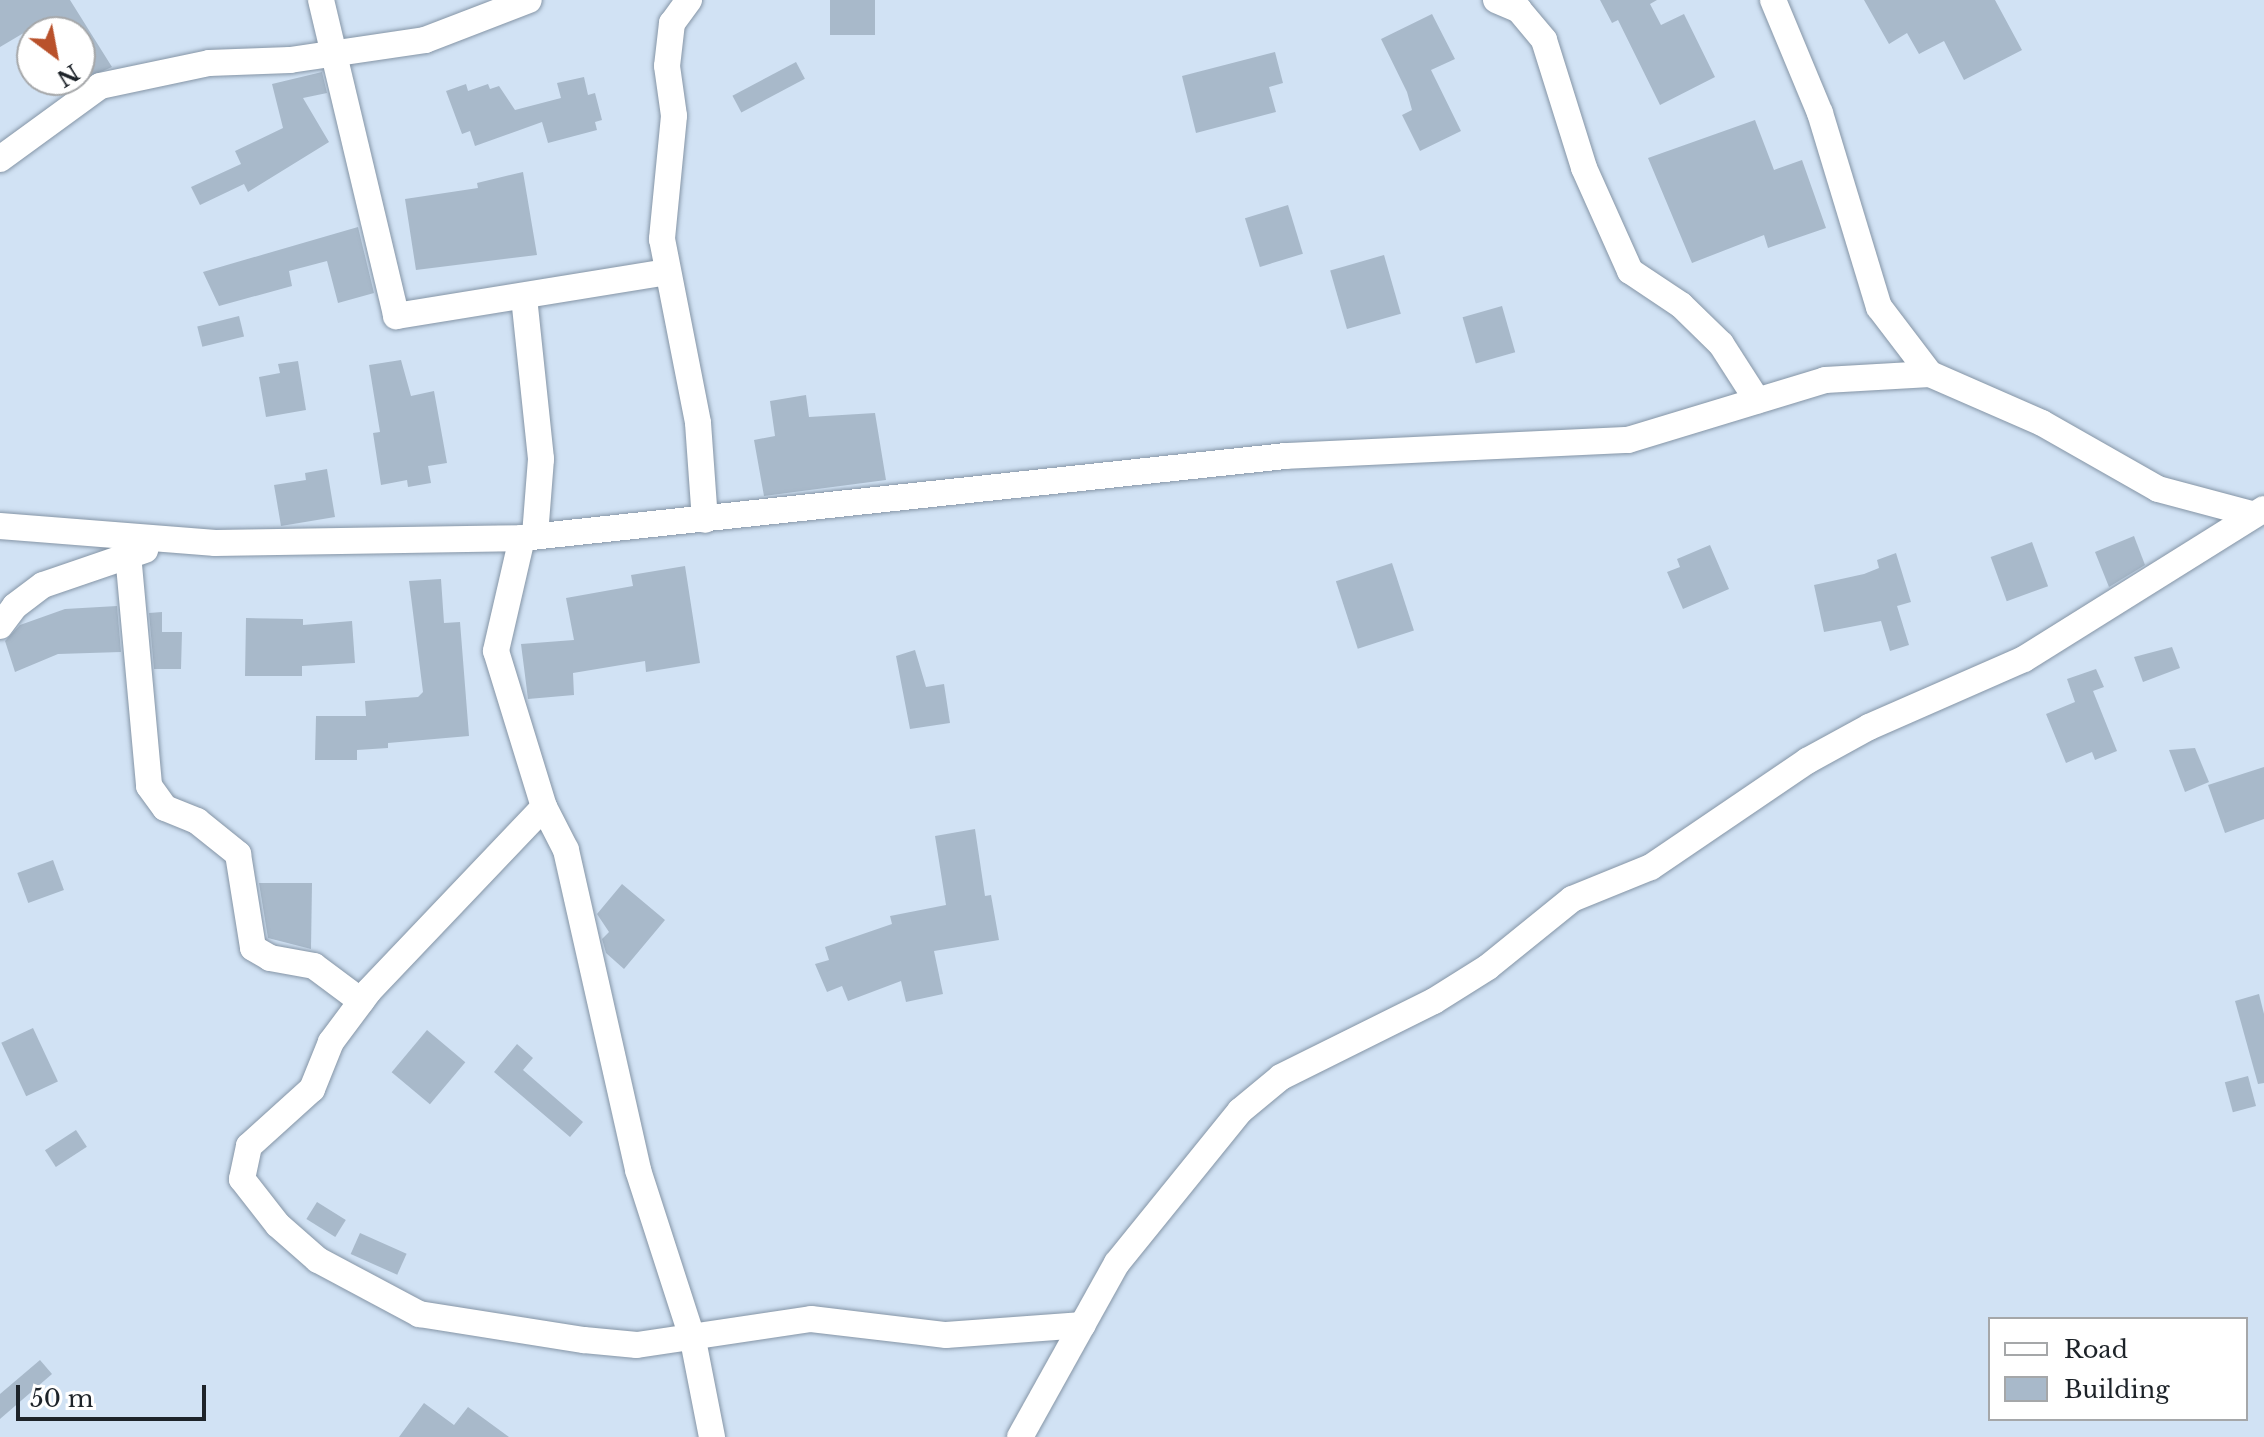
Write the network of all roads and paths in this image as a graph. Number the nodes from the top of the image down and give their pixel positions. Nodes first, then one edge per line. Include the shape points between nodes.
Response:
1 (321, 0) edge
2 (529, 0) edge
3 (689, 0) edge
4 (1773, 0) edge
5 (1510, 3) edge
6 (336, 55) junction
7 (0, 159) edge
8 (667, 272) junction
9 (524, 297) junction
10 (1930, 374) junction
11 (1757, 400) junction
12 (2258, 512) edge
13 (705, 520) junction
14 (0, 526) edge
15 (528, 537) junction
16 (179, 540) junction
17 (128, 554) junction
18 (0, 626) edge
19 (544, 807) junction
20 (361, 1001) junction
21 (1083, 1325) junction
22 (693, 1340) junction
23 (712, 1437) edge
24 (1020, 1437) edge

1 - 6 street
2 - 6 street via 425,40
3 - 8 street via 672,23 667,66 674,116 662,214
4 - 10 street via 1820,113 1879,307
5 - 11 street via 1544,40 1576,143 1630,271 1681,305 1721,344
6 - 7 street via 209,63 100,86
6 - 9 street via 396,316
8 - 9 street
8 - 13 street via 698,423
9 - 15 street via 541,459
10 - 11 street via 1825,380
10 - 12 street via 2042,423 2158,489
11 - 13 street via 1628,440 1285,456
12 - 21 street via 2024,659 1869,727 1807,761 1706,835 1651,867 1572,899 1488,967 1434,1001 1281,1077 1240,1111 1117,1263
13 - 15 street
14 - 16 street
15 - 16 street
15 - 19 street via 496,651
16 - 17 street
17 - 18 street via 43,585 15,606
17 - 20 street via 149,786 165,808 197,821 238,854 253,948 270,958 314,966
19 - 20 street
19 - 22 street via 566,850 638,1170
20 - 22 street via 331,1042 312,1089 249,1146 242,1179 278,1225 318,1260 419,1314 584,1340 637,1345
21 - 22 street via 946,1335 811,1319
21 - 24 street
22 - 23 street

